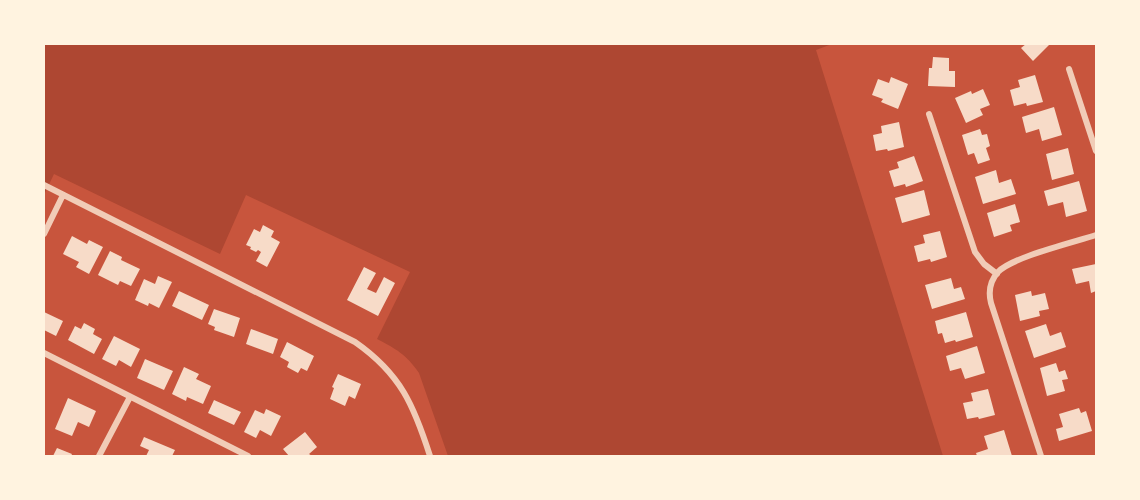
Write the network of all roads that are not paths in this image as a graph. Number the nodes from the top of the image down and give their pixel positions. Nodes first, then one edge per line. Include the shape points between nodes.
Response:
1 (1069, 69) dead end
2 (929, 114) dead end
3 (1096, 151) edge
4 (44, 185) edge
5 (63, 195) junction
6 (44, 234) edge
7 (1096, 235) edge
8 (997, 274) junction
9 (44, 353) edge
10 (130, 397) junction
11 (99, 456) edge
12 (248, 456) edge
13 (430, 456) edge
14 (1041, 456) edge

1 - 3 street
2 - 8 street via 973,247 980,260
4 - 5 street
5 - 6 street
5 - 13 street via 365,349 408,397
7 - 8 street via 1021,259
8 - 14 street via 990,288 991,303
9 - 10 street
10 - 11 street
10 - 12 street

